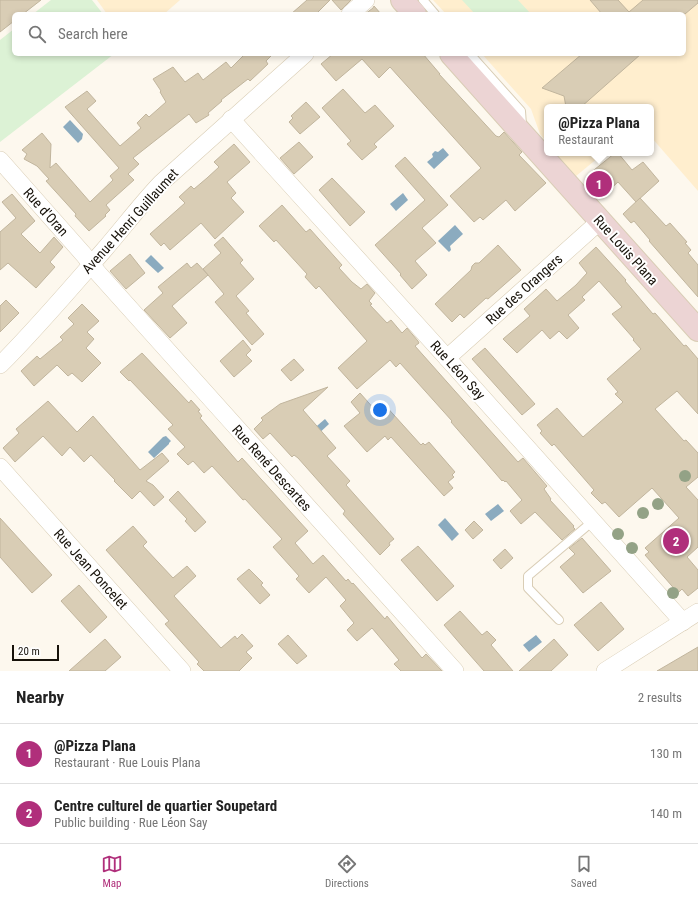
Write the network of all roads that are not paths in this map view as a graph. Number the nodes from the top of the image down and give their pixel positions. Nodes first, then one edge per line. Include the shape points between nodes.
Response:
1 (366, 0) edge
2 (402, 0) edge
3 (423, 0) edge
4 (352, 12) edge
5 (413, 12) edge
6 (433, 12) edge
7 (303, 56) edge
8 (453, 56) edge
9 (472, 56) edge
10 (231, 119) junction
11 (522, 134) junction
12 (0, 160) edge
13 (600, 221) junction
14 (91, 263) junction
15 (698, 330) edge
16 (447, 358) junction
17 (0, 365) edge
18 (0, 467) edge
19 (593, 521) junction
20 (698, 612) edge
21 (559, 620) dead end
22 (683, 622) junction
23 (182, 671) edge
24 (454, 671) edge
25 (605, 671) edge

1 - 4 street
2 - 5 street
3 - 6 lane
7 - 10 street, Avenue Henri Guillaumet
8 - 11 street, Rue Louis Plana
9 - 11 lane via 521,111
10 - 14 street, Avenue Henri Guillaumet via 162,183
10 - 16 street, Rue Léon Say
11 - 13 street, Rue Louis Plana
12 - 14 street, Rue d'Oran
13 - 15 street, Rue Louis Plana
13 - 16 street, Rue des Orangers
14 - 17 street, Avenue Henri Guillaumet via 25,340
14 - 24 street, Rue René Descartes
16 - 19 street, Rue Léon Say
18 - 23 street, Rue Jean Poncelet
19 - 21 lane via 528,576 528,588
19 - 22 street, Rue Léon Say
20 - 22 street
22 - 25 street

